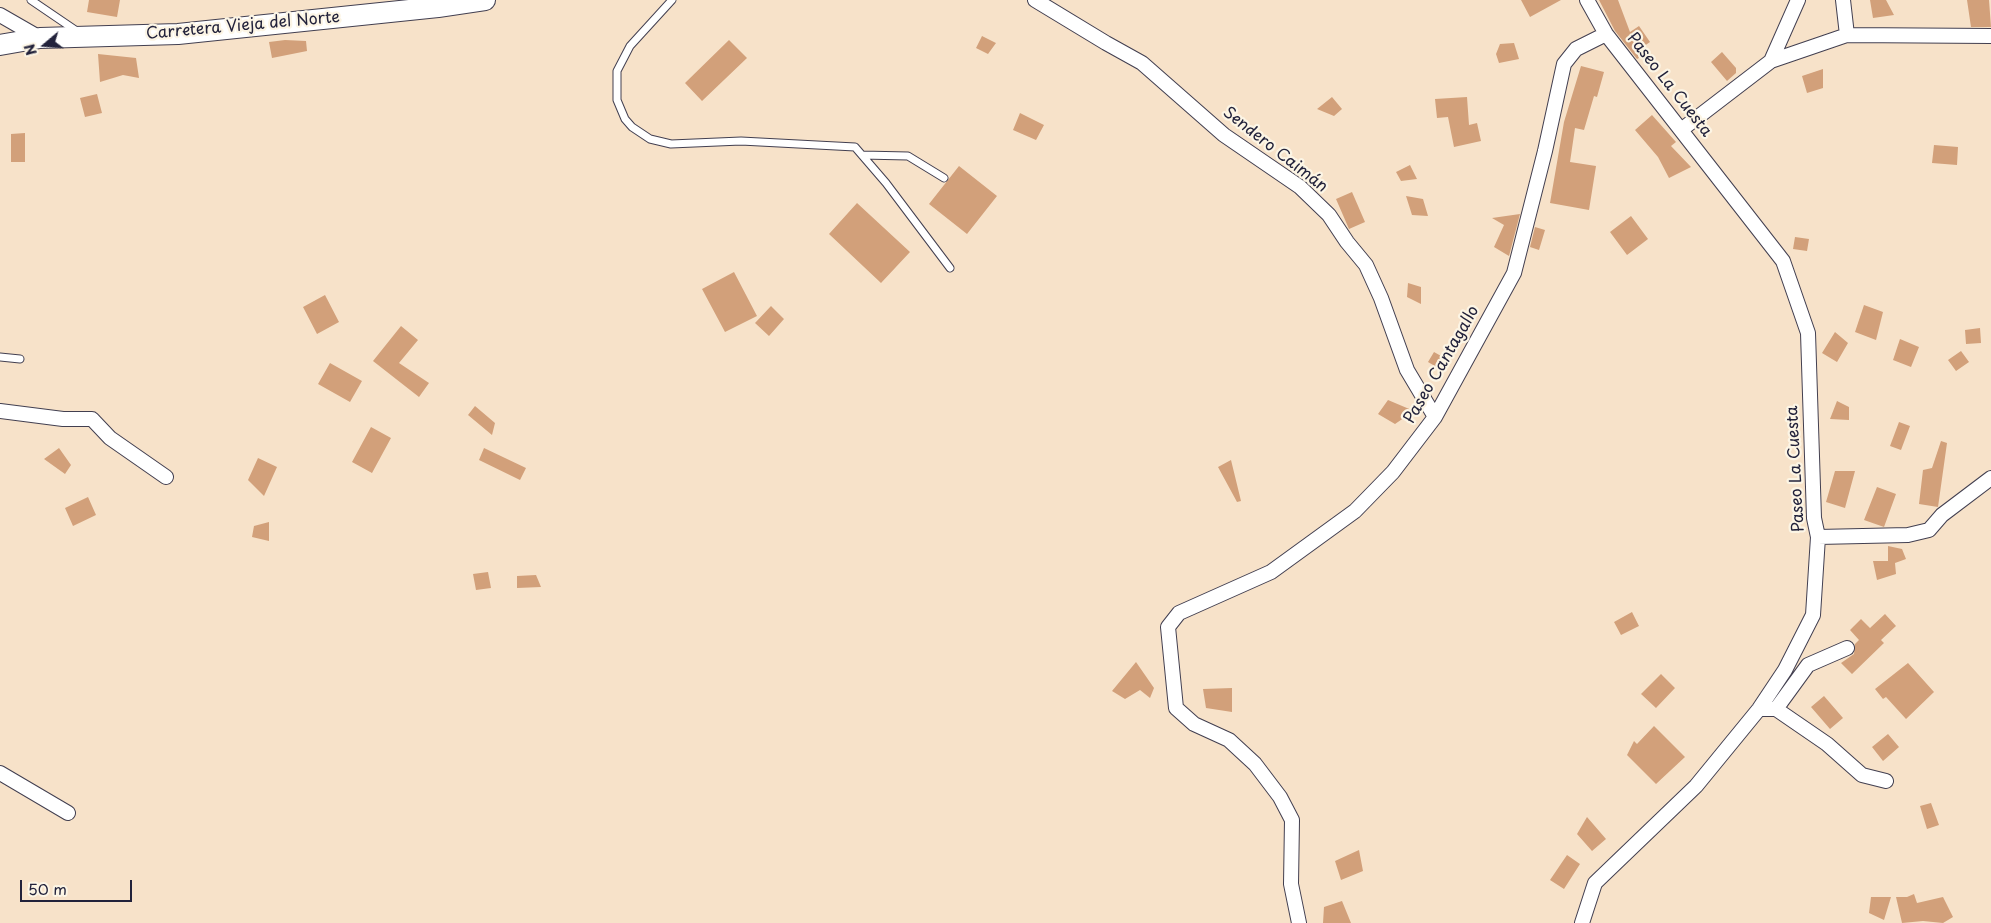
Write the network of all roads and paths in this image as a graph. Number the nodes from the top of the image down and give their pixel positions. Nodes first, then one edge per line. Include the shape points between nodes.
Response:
1 (31, 0) edge
2 (485, 0) edge
3 (672, 0) edge
4 (1035, 0) edge
5 (1587, 0) edge
6 (1798, 0) edge
7 (1843, 0) edge
8 (0, 15) edge
9 (1606, 34) junction
10 (1847, 34) junction
11 (85, 36) junction
12 (1991, 36) edge
13 (40, 38) junction
14 (0, 45) edge
15 (1771, 61) junction
16 (1682, 130) junction
17 (862, 155) junction
18 (944, 178) dead end
19 (950, 268) dead end
20 (0, 357) edge
21 (20, 358) dead end
22 (0, 411) edge
23 (1435, 417) junction
24 (166, 476) dead end
25 (1991, 478) edge
26 (1818, 538) junction
27 (1847, 648) dead end
28 (1759, 709) junction
29 (1776, 709) junction
30 (0, 773) edge
31 (1886, 781) dead end
32 (68, 813) dead end
33 (1299, 923) edge
34 (1582, 923) edge

1 - 11 lane
2 - 11 street, Carretera Vieja del Norte via 178,34
3 - 17 lane via 630,46 616,71 615,91 620,110 640,134 670,144 741,141 855,147
4 - 23 street, Sendero Caimán via 1142,63 1224,135 1300,187 1329,215 1366,264 1407,370
5 - 9 street, Paseo La Cuesta
6 - 15 street
7 - 10 street
8 - 13 street
9 - 16 street, Paseo La Cuesta
9 - 23 street, Paseo Cantagallo via 1576,49 1564,64 1514,274
10 - 12 street
10 - 15 street
11 - 13 street, Carretera Vieja del Norte
13 - 14 street, Carretera Vieja del Norte
15 - 16 street
16 - 26 street, Paseo La Cuesta via 1783,261 1808,333 1814,509
17 - 18 lane via 914,158
17 - 19 lane
20 - 21 lane
22 - 24 street via 62,419 92,419 110,438
23 - 33 street, Paseo Cantagallo via 1394,472 1355,512 1272,572 1180,613 1168,627 1176,708 1194,724 1229,740 1255,764 1280,797 1292,820 1291,884
25 - 26 street via 1942,515 1929,530 1908,535
26 - 28 street, Paseo La Cuesta via 1813,615 1785,670
27 - 29 street via 1808,665
28 - 29 street
28 - 34 street, Paseo La Cuesta via 1696,786 1595,883
29 - 31 street via 1827,744 1862,775
30 - 32 street

